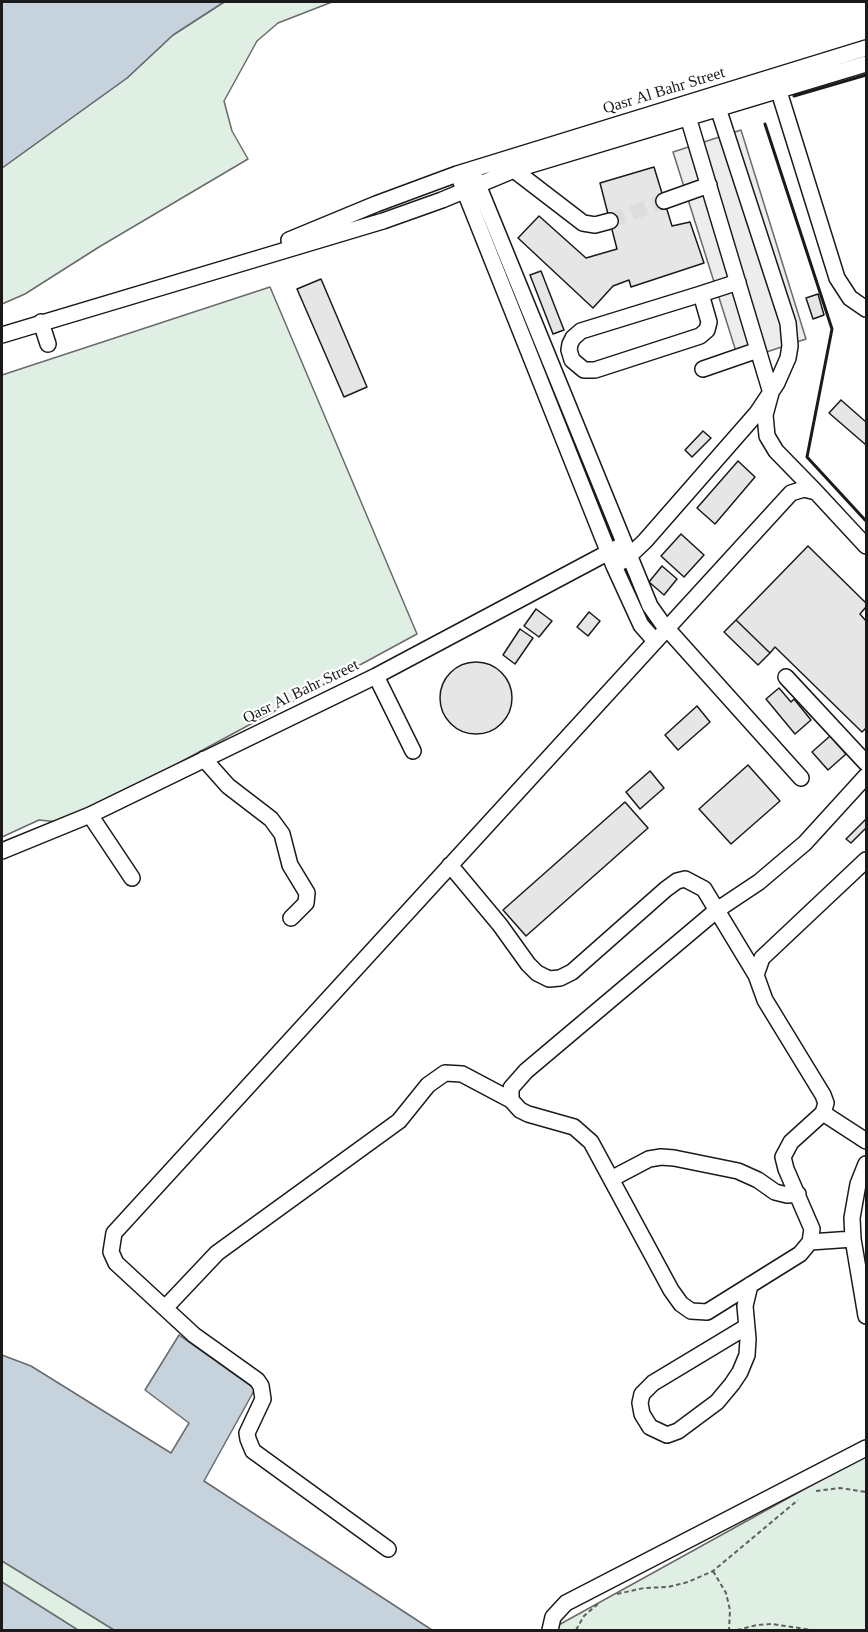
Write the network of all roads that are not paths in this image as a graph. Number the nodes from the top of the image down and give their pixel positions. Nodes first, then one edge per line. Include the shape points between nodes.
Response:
1 (867, 48) edge
2 (867, 63) edge
3 (777, 83) junction
4 (718, 108) junction
5 (688, 117) junction
6 (514, 170) junction
7 (465, 172) junction
8 (480, 184) junction
9 (708, 185) junction
10 (464, 191) junction
11 (664, 201) tunnel mouth
12 (610, 221) tunnel mouth
13 (217, 269) junction
14 (738, 282) junction
15 (701, 294) junction
16 (520, 309) junction
17 (867, 309) edge
18 (41, 322) junction
19 (2, 335) edge
20 (48, 344) dead end
21 (758, 350) junction
22 (703, 369) dead end
23 (771, 393) junction
24 (816, 492) junction
25 (867, 546) edge
26 (628, 549) junction
27 (611, 560) junction
28 (667, 628) junction
29 (654, 640) junction
30 (376, 676) junction
31 (786, 677) dead end
32 (413, 751) dead end
33 (204, 759) junction
34 (867, 763) edge
35 (867, 776) edge
36 (801, 778) dead end
37 (90, 815) junction
38 (2, 851) edge
39 (867, 860) edge
40 (450, 866) junction
41 (132, 878) dead end
42 (717, 910) junction
43 (291, 918) dead end
44 (756, 975) junction
45 (511, 1100) junction
46 (824, 1113) junction
47 (867, 1141) edge
48 (867, 1164) edge
49 (611, 1179) junction
50 (798, 1194) junction
51 (853, 1239) junction
52 (810, 1242) junction
53 (750, 1286) junction
54 (165, 1308) junction
55 (867, 1316) edge
56 (746, 1327) junction
57 (867, 1448) edge
58 (387, 1549) dead end
59 (550, 1630) edge

1 - 3 street, Qasr Al Bahr Street
2 - 3 street, Qasr Al Bahr Street
3 - 4 street, Qasr Al Bahr Street
3 - 7 street, Qasr Al Bahr Street
3 - 17 street via 837,278 850,298
4 - 5 street, Qasr Al Bahr Street
4 - 23 street via 790,334 788,358
5 - 6 street, Qasr Al Bahr Street
5 - 9 street
6 - 8 street, Qasr Al Bahr Street
6 - 12 street via 583,223
7 - 8 street
7 - 10 street
7 - 13 street, Qasr Al Bahr Street
8 - 10 street, Qasr Al Bahr Street
8 - 16 street
9 - 11 street
9 - 14 street
10 - 13 street, Qasr Al Bahr Street via 383,221
10 - 16 street
13 - 18 street, Qasr Al Bahr Street
14 - 15 street
14 - 21 street
15 - 15 street via 581,331 570,344 572,360 584,370 595,370 700,336 709,322
16 - 26 street
16 - 27 street
18 - 19 street, Qasr Al Bahr Street
18 - 20 street
21 - 22 street
21 - 23 street
23 - 24 street via 765,415 767,436 776,451
23 - 26 street, Qasr Al Bahr Street via 645,541
24 - 25 street
24 - 28 street via 804,489 791,493
26 - 27 street, Qasr Al Bahr Street
26 - 28 street via 650,606
27 - 29 street via 641,625
27 - 30 street, Qasr Al Bahr Street via 515,600
28 - 29 street
28 - 36 street
29 - 40 street
30 - 32 street
30 - 33 street, Qasr Al Bahr Street
31 - 34 street
33 - 37 street, Qasr Al Bahr Street
33 - 43 street via 228,786 271,819 282,834 290,865 307,893 306,903
35 - 42 street via 805,843 759,882
37 - 38 street, Qasr Al Bahr Street
37 - 41 street
39 - 44 street via 762,958
40 - 42 street via 528,964 549,979 572,972 677,881 696,883
40 - 54 street via 114,1233 111,1252 116,1263
42 - 44 street
42 - 45 street via 526,1071 511,1088
44 - 46 street via 765,1000 823,1095
45 - 49 street via 528,1114 574,1127 591,1142
45 - 54 street via 462,1074 445,1073 428,1085 399,1121 218,1253
46 - 47 street
46 - 50 street via 791,1142 783,1157
48 - 51 street via 858,1184
49 - 50 street via 649,1160 674,1158 738,1171 775,1192
49 - 53 street via 681,1304 691,1311 707,1312
50 - 52 street via 812,1229
51 - 52 street
51 - 55 street
52 - 53 street via 800,1254
53 - 56 street via 745,1306
54 - 58 street via 202,1342 261,1386 263,1399 247,1433 253,1451
56 - 56 street via 747,1355 740,1372 717,1402 667,1435 650,1427 639,1402 642,1394 653,1383
57 - 59 street via 566,1604 553,1617

